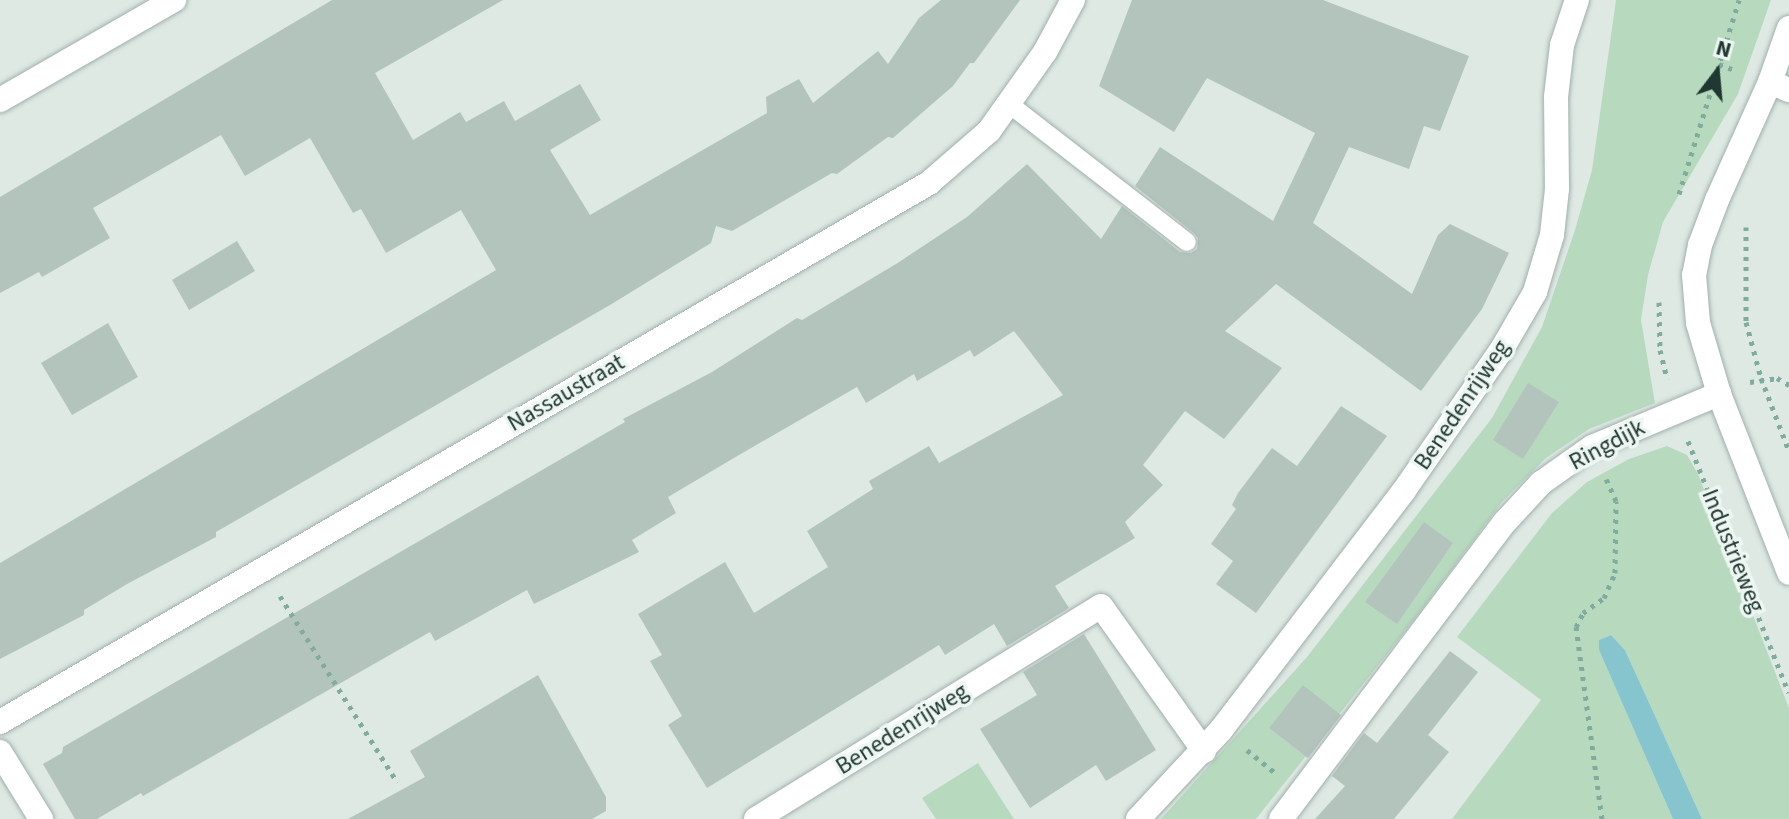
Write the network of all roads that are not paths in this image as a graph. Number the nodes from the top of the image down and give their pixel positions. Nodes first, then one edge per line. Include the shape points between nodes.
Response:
1 (174, 0) edge
2 (1073, 0) edge
3 (1577, 0) edge
4 (1789, 28) edge
5 (1779, 86) edge
6 (0, 100) edge
7 (1009, 104) junction
8 (1187, 242) dead end
9 (1719, 394) junction
10 (1789, 573) edge
11 (0, 722) edge
12 (1204, 751) junction
13 (0, 752) edge
14 (41, 819) edge
15 (756, 819) edge
16 (1138, 819) edge
17 (1281, 819) edge

1 - 6 street
2 - 7 street, Nassaustraat
3 - 12 street, Benedenrijweg via 1562,45 1556,97 1552,235 1535,292 1403,492
4 - 5 street
5 - 9 street via 1717,200 1694,275 1698,323
7 - 8 lane
7 - 11 street, Nassaustraat via 989,131 929,183
9 - 10 street, Industrieweg
9 - 17 street, Ringdijk via 1592,447 1541,483 1505,522
12 - 15 street, Benedenrijweg via 1101,606
12 - 16 street, Benedenrijweg
13 - 14 street

